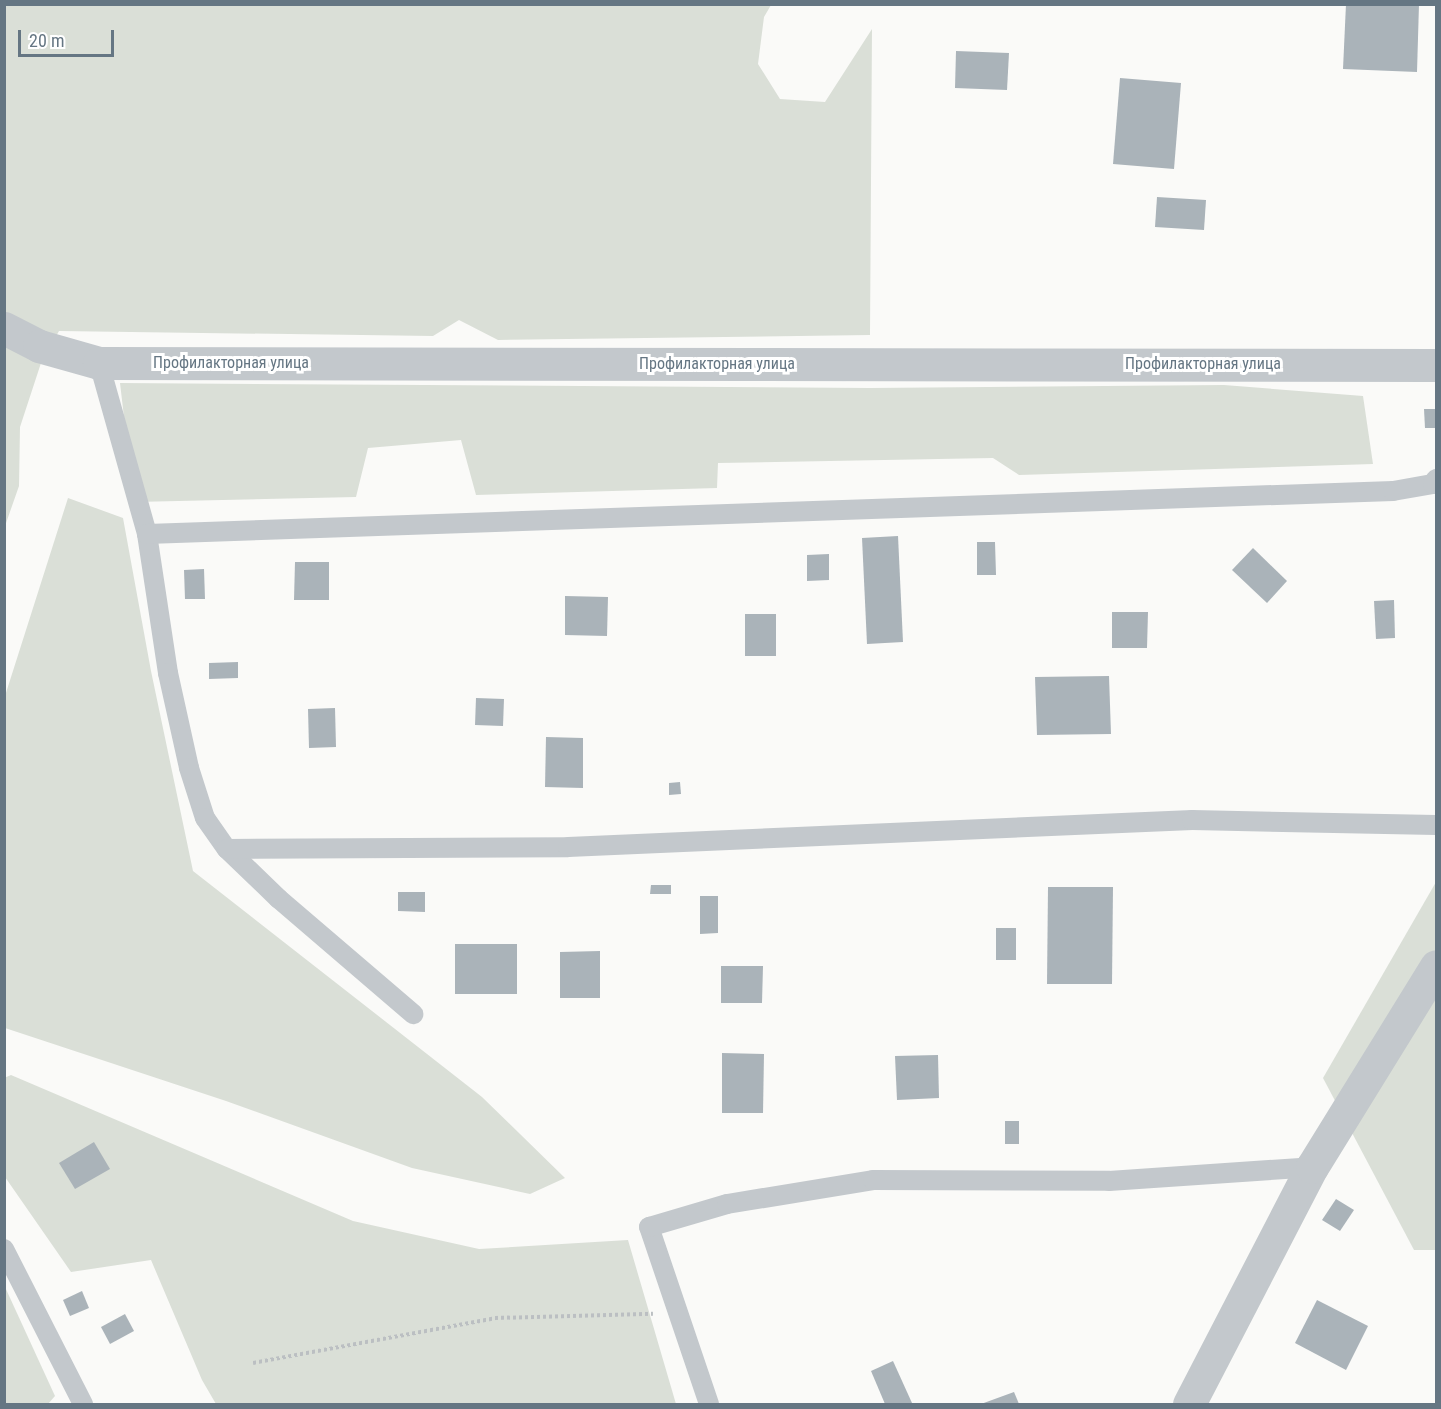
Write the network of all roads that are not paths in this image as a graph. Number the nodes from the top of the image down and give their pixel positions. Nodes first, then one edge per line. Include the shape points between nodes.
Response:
1 (4, 328) edge
2 (99, 363) junction
3 (1437, 364) edge
4 (1437, 479) edge
5 (147, 534) junction
6 (1437, 825) edge
7 (227, 849) junction
8 (1437, 966) edge
9 (413, 1014) dead end
10 (1312, 1167) junction
11 (4, 1249) edge
12 (83, 1404) edge
13 (709, 1404) edge
14 (1189, 1404) edge

1 - 2 street, Профилакторная улица via 39,346
2 - 3 street, Профилакторная улица
2 - 5 lane
4 - 5 lane via 1432,484 1393,491
5 - 7 lane via 168,673 189,768 205,819
6 - 7 lane via 1192,820 568,847
7 - 9 lane
8 - 10 street
10 - 13 lane via 1109,1181 873,1180 727,1204 649,1227
10 - 14 street
11 - 12 lane

